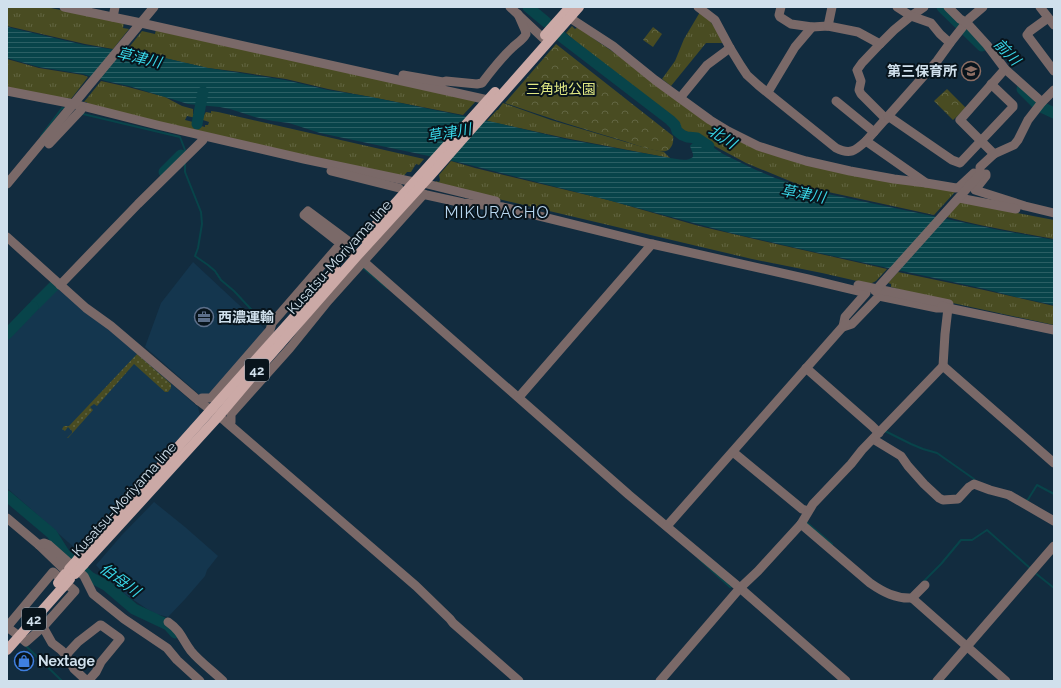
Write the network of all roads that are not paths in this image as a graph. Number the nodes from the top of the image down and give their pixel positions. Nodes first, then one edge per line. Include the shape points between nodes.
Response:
1 (64, 7) edge
2 (115, 7) edge
3 (154, 7) edge
4 (510, 7) edge
5 (698, 7) edge
6 (781, 7) edge
7 (832, 7) edge
8 (897, 7) edge
9 (924, 7) edge
10 (948, 7) edge
11 (983, 7) edge
12 (1040, 7) edge
13 (572, 11) edge
14 (518, 14) junction
15 (911, 16) junction
16 (113, 17) junction
17 (1051, 21) edge
18 (141, 23) junction
19 (828, 26) junction
20 (964, 26) junction
21 (812, 27) junction
22 (546, 40) junction
23 (950, 43) junction
24 (880, 44) junction
25 (730, 48) junction
26 (1005, 69) junction
27 (1054, 71) edge
28 (422, 82) junction
29 (991, 84) junction
30 (1054, 90) edge
31 (7, 91) edge
32 (768, 92) junction
33 (7, 95) edge
34 (680, 98) junction
35 (836, 101) dead end
36 (1042, 102) junction
37 (78, 105) junction
38 (64, 106) dead end
39 (486, 106) junction
40 (887, 117) junction
41 (874, 132) junction
42 (203, 140) junction
43 (981, 140) junction
44 (866, 141) junction
45 (994, 154) junction
46 (319, 166) junction
47 (980, 169) junction
48 (421, 181) junction
49 (926, 182) junction
50 (7, 184) edge
51 (399, 188) dead end
52 (959, 198) junction
53 (503, 206) junction
54 (1054, 213) edge
55 (1054, 216) edge
56 (7, 237) edge
57 (652, 244) junction
58 (361, 257) junction
59 (808, 278) junction
60 (60, 285) junction
61 (876, 290) junction
62 (948, 308) junction
63 (1054, 326) edge
64 (843, 327) junction
65 (1054, 330) edge
66 (943, 366) junction
67 (806, 368) junction
68 (519, 397) junction
69 (199, 401) junction
70 (215, 414) junction
71 (230, 425) junction
72 (876, 436) junction
73 (733, 452) junction
74 (1054, 463) edge
75 (808, 511) junction
76 (7, 518) edge
77 (1054, 521) edge
78 (801, 524) junction
79 (667, 526) junction
80 (39, 545) junction
81 (1054, 546) edge
82 (69, 574) junction
83 (925, 585) dead end
84 (740, 588) junction
85 (912, 598) junction
86 (168, 622) dead end
87 (43, 627) junction
88 (11, 632) edge
89 (966, 647) junction
90 (7, 650) edge
91 (66, 655) junction
92 (88, 681) edge
93 (200, 681) edge
94 (223, 681) edge
95 (519, 681) edge
96 (660, 681) edge
97 (846, 681) edge
98 (937, 681) edge
99 (1006, 681) edge

1 - 16 street
2 - 16 street
3 - 18 street
4 - 14 street
5 - 25 street via 715,20
6 - 21 street via 780,17 791,24
7 - 19 street
8 - 15 street
9 - 15 street
10 - 20 street
11 - 20 street
12 - 17 street
13 - 22 main road, Kusatsu-Moriyama line / 42
13 - 34 street
14 - 22 street
14 - 28 street via 526,34 482,83
15 - 23 street via 934,25
15 - 24 street
16 - 18 street
17 - 27 street via 1027,35
18 - 28 street
18 - 37 street
19 - 21 street
19 - 24 street via 858,32
20 - 23 street
20 - 26 street via 987,45
21 - 32 street via 795,47
22 - 39 main road, Kusatsu-Moriyama line / 42
23 - 40 street
24 - 40 street via 857,70 861,81 861,94
25 - 32 street via 747,75
25 - 34 street via 707,65
26 - 29 street
26 - 36 street
28 - 39 street
29 - 43 street via 960,120
29 - 43 street via 1013,107
30 - 36 street
31 - 37 street
32 - 44 street via 844,152 851,152
33 - 38 street
34 - 49 street via 710,120 758,146 865,174
35 - 41 street
36 - 45 street via 1014,145
37 - 42 street
37 - 48 street via 304,159
37 - 50 street
39 - 48 main road, Kusatsu-Moriyama line / 42
40 - 41 street
40 - 43 street via 960,163
41 - 44 street
42 - 46 street
42 - 60 street
43 - 45 street
44 - 49 street
45 - 47 street
46 - 48 street
46 - 51 street
47 - 49 street via 956,188
47 - 52 street via 980,174
47 - 54 street via 986,176 975,190
48 - 53 street via 433,190
48 - 58 main road, Kusatsu-Moriyama line / 42
48 - 61 street via 514,206
52 - 55 street
52 - 61 street
53 - 57 street
53 - 58 street via 463,203 423,194
56 - 60 street
57 - 59 street
57 - 68 street
58 - 68 street
58 - 69 street via 345,243 337,248 272,322 270,330 211,398 202,398
58 - 70 main road, Kusatsu-Moriyama line / 42
58 - 71 street via 290,348 231,414
59 - 61 street
59 - 64 street via 866,293 845,317
60 - 69 street
61 - 62 street
61 - 63 street
61 - 64 street
62 - 64 street via 936,308 879,296 852,324
62 - 65 street
62 - 66 street
64 - 67 street
66 - 72 street
66 - 74 street
67 - 72 street via 872,426
67 - 73 street
68 - 79 street
69 - 70 street
70 - 71 street
70 - 82 main road, Kusatsu-Moriyama line / 42, bridge
71 - 95 street via 416,586 452,623
72 - 75 street
72 - 77 street via 901,456 924,484 943,500 958,499 974,484 1009,495
73 - 75 street via 802,509
73 - 79 street
75 - 78 street
76 - 80 street
78 - 84 street
78 - 85 street via 878,589 900,598
79 - 84 street
80 - 82 street
80 - 93 street via 49,545 84,576 93,594 167,648
81 - 89 street
82 - 88 main road, Kusatsu-Moriyama line / 42, bridge
83 - 85 street
84 - 96 street
84 - 97 street
85 - 89 street
86 - 94 street via 180,632 191,651
87 - 88 street via 26,642
87 - 88 street via 75,591 53,572
87 - 91 street via 52,643
88 - 90 main road, Kusatsu-Moriyama line / 42
89 - 98 street
89 - 99 street
91 - 92 street via 74,669
91 - 92 street via 100,625 120,639

